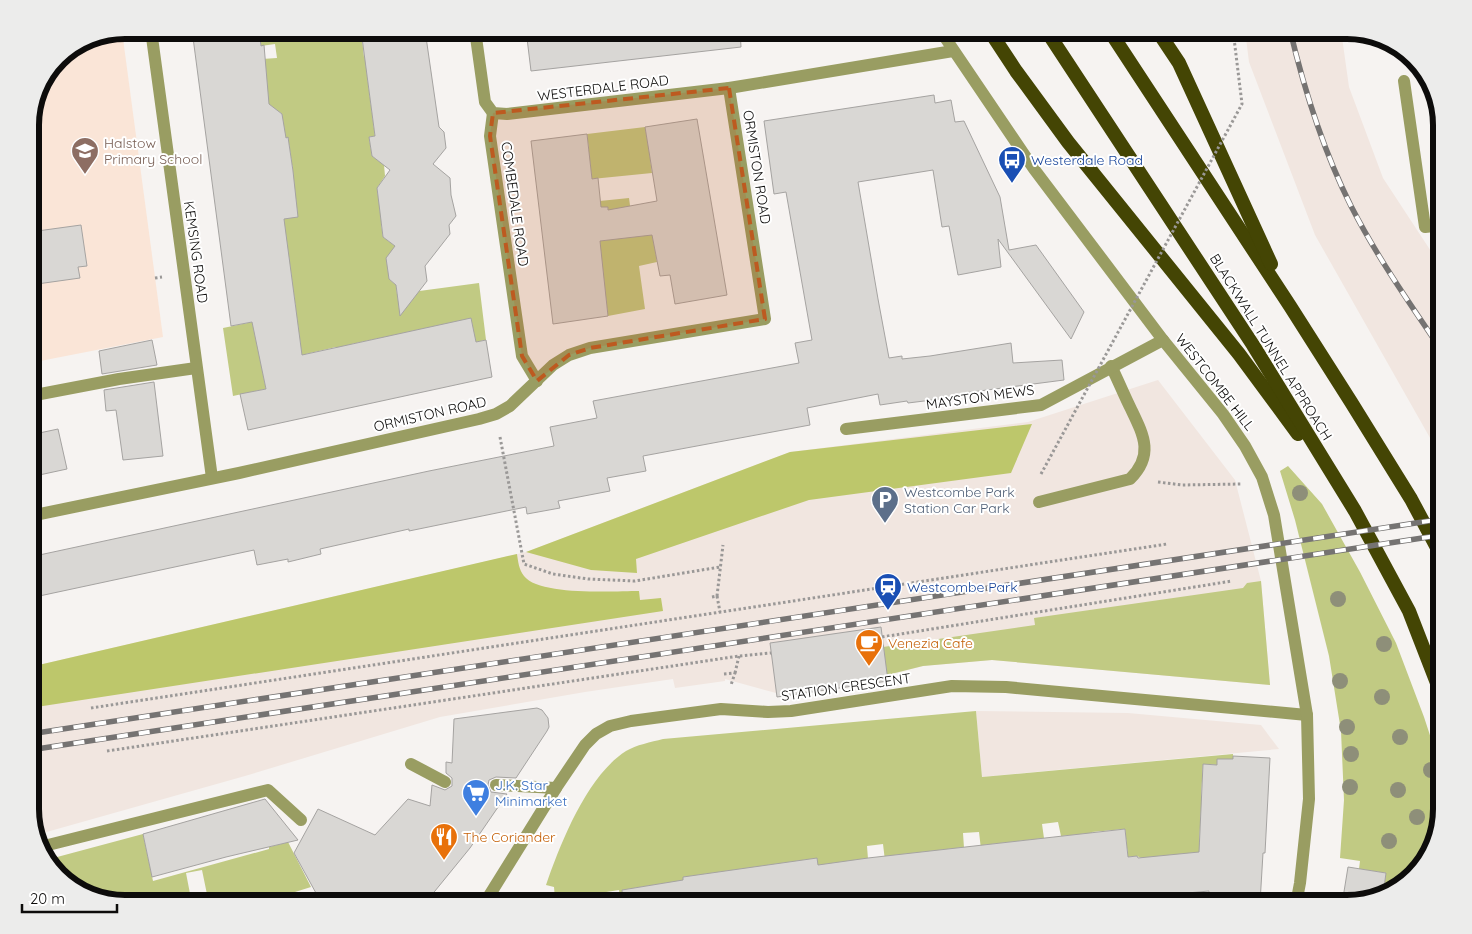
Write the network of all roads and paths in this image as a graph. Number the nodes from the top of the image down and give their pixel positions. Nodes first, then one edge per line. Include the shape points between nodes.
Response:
1 (152, 39) edge
2 (476, 39) edge
3 (946, 39) edge
4 (995, 39) edge
5 (1052, 39) edge
6 (1115, 39) edge
7 (1163, 39) edge
8 (1234, 39) edge
9 (953, 51) junction
10 (1404, 82) dead end
11 (729, 88) junction
12 (493, 113) junction
13 (1433, 226) edge
14 (1290, 306) junction
15 (1163, 340) junction
16 (1111, 366) junction
17 (196, 368) junction
18 (537, 381) junction
19 (39, 394) edge
20 (846, 429) dead end
21 (500, 440) dead end
22 (1041, 474) dead end
23 (212, 478) junction
24 (1130, 479) junction
25 (1242, 484) dead end
26 (1039, 502) dead end
27 (1355, 510) junction
28 (39, 514) edge
29 (1433, 541) edge
30 (1167, 544) dead end
31 (723, 545) dead end
32 (720, 566) junction
33 (1232, 581) dead end
34 (717, 596) junction
35 (712, 597) dead end
36 (720, 612) junction
37 (882, 637) dead end
38 (771, 653) dead end
39 (739, 656) junction
40 (735, 673) junction
41 (1433, 673) edge
42 (724, 674) dead end
43 (731, 686) dead end
44 (91, 708) dead end
45 (1307, 714) junction
46 (107, 751) dead end
47 (411, 764) dead end
48 (445, 782) dead end
49 (496, 785) dead end
50 (556, 788) junction
51 (301, 820) dead end
52 (47, 845) edge
53 (490, 895) edge
54 (1298, 895) edge

1 - 17 street, KEMSING ROAD
2 - 12 street, COMBEDALE ROAD via 485,102
3 - 9 street, WESTCOMBE HILL
4 - 27 highway via 1068,142 1239,354
5 - 27 highway, BLACKWALL TUNNEL APPROACH via 1253,345
6 - 14 highway
7 - 14 highway via 1179,63
8 - 22 path, bridge via 1242,104
9 - 11 street, WESTERDALE ROAD
9 - 15 street, WESTCOMBE HILL via 1034,169
10 - 13 street via 1425,227
11 - 12 street, WESTERDALE ROAD via 512,114
11 - 18 street, ORMISTON ROAD via 765,319 590,348 569,355
12 - 18 street, COMBEDALE ROAD via 490,136 522,356
14 - 29 highway via 1411,499
15 - 16 street, MAYSTON MEWS
15 - 45 street, WESTCOMBE HILL via 1223,414 1262,477 1274,515
16 - 20 street, MAYSTON MEWS via 1041,405
16 - 24 street via 1144,436 1145,454 1140,469
17 - 19 street
17 - 23 street, KEMSING ROAD
18 - 23 street, ORMISTON ROAD via 510,406 496,414
21 - 32 path via 524,564 553,574 635,581
23 - 28 street, ORMISTON ROAD
24 - 25 path via 1182,485
24 - 26 street
27 - 41 highway, BLACKWALL TUNNEL APPROACH via 1409,612
30 - 36 path
31 - 32 path
32 - 34 path
33 - 37 path
34 - 35 path
34 - 36 path
36 - 44 path
38 - 39 path
39 - 40 path
39 - 46 path
40 - 42 path
40 - 43 path
45 - 50 street, STATION CRESCENT via 1006,687 952,686 791,711 721,709 610,726 585,745
45 - 54 street, WESTCOMBE HILL via 1309,799
47 - 48 street
49 - 50 street
50 - 53 street, STATION CRESCENT
51 - 52 street via 268,790

